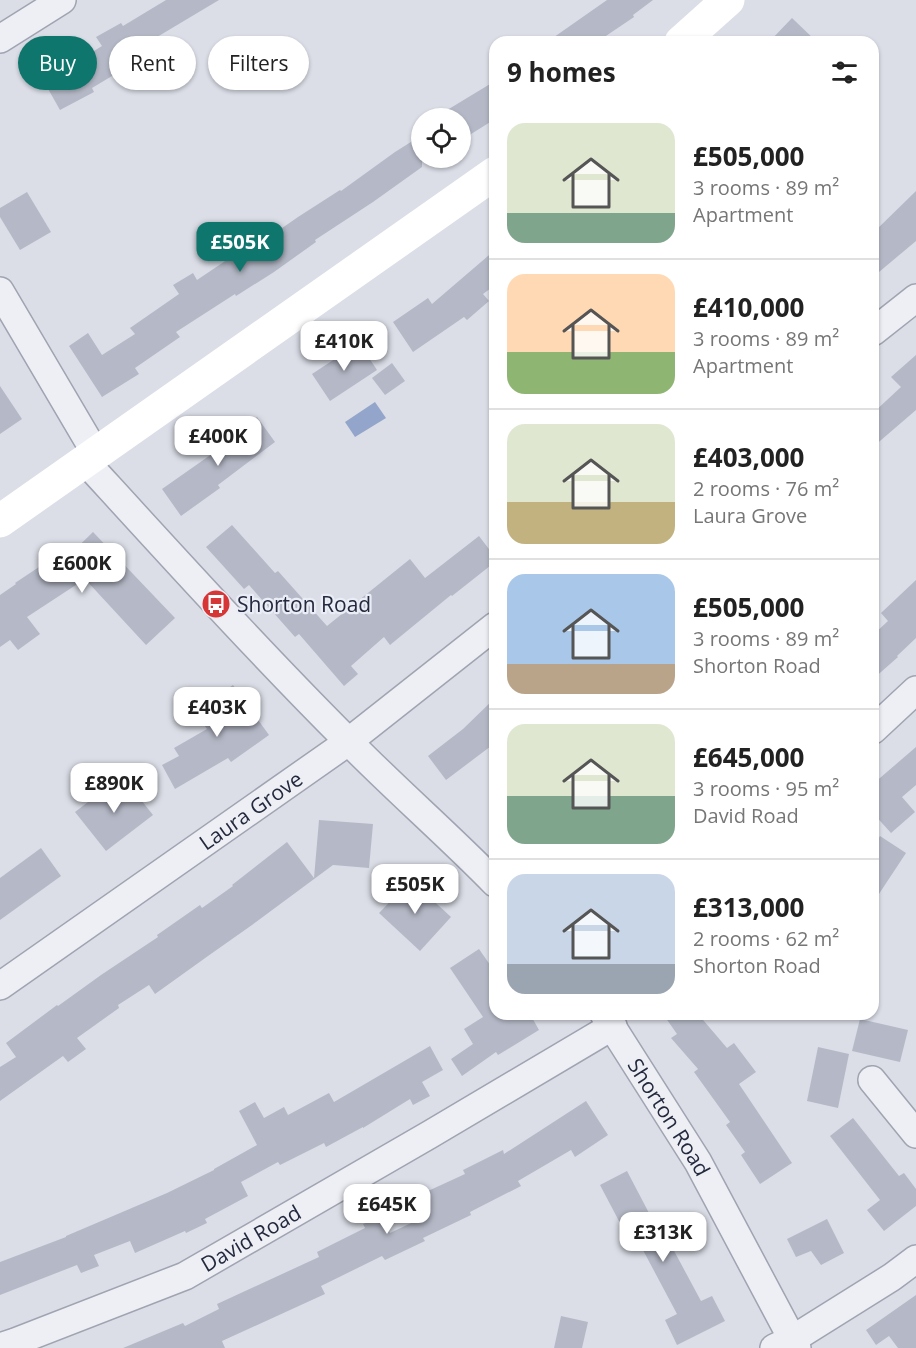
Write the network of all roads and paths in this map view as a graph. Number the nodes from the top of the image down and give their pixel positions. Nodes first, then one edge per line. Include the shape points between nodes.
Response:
1 (62, 0) edge
2 (728, 0) edge
3 (688, 36) edge
4 (0, 39) edge
5 (489, 176) edge
6 (0, 291) edge
7 (916, 298) edge
8 (879, 327) edge
9 (91, 457) junction
10 (0, 521) edge
11 (489, 631) edge
12 (916, 690) edge
13 (879, 724) edge
14 (348, 742) junction
15 (489, 877) edge
16 (0, 986) edge
17 (609, 1020) edge
18 (872, 1080) dead end
19 (916, 1134) edge
20 (916, 1259) edge
21 (788, 1345) edge
22 (0, 1347) edge

1 - 4 street
2 - 3 street
5 - 9 street
6 - 9 street
7 - 8 street
9 - 10 street
9 - 14 street via 216,604
11 - 14 street, Laura Grove
12 - 13 street
14 - 15 street
14 - 16 street, Laura Grove
17 - 21 street, Shorton Road via 698,1162
17 - 22 street, David Road via 429,1135 185,1276
18 - 19 street
20 - 21 street

